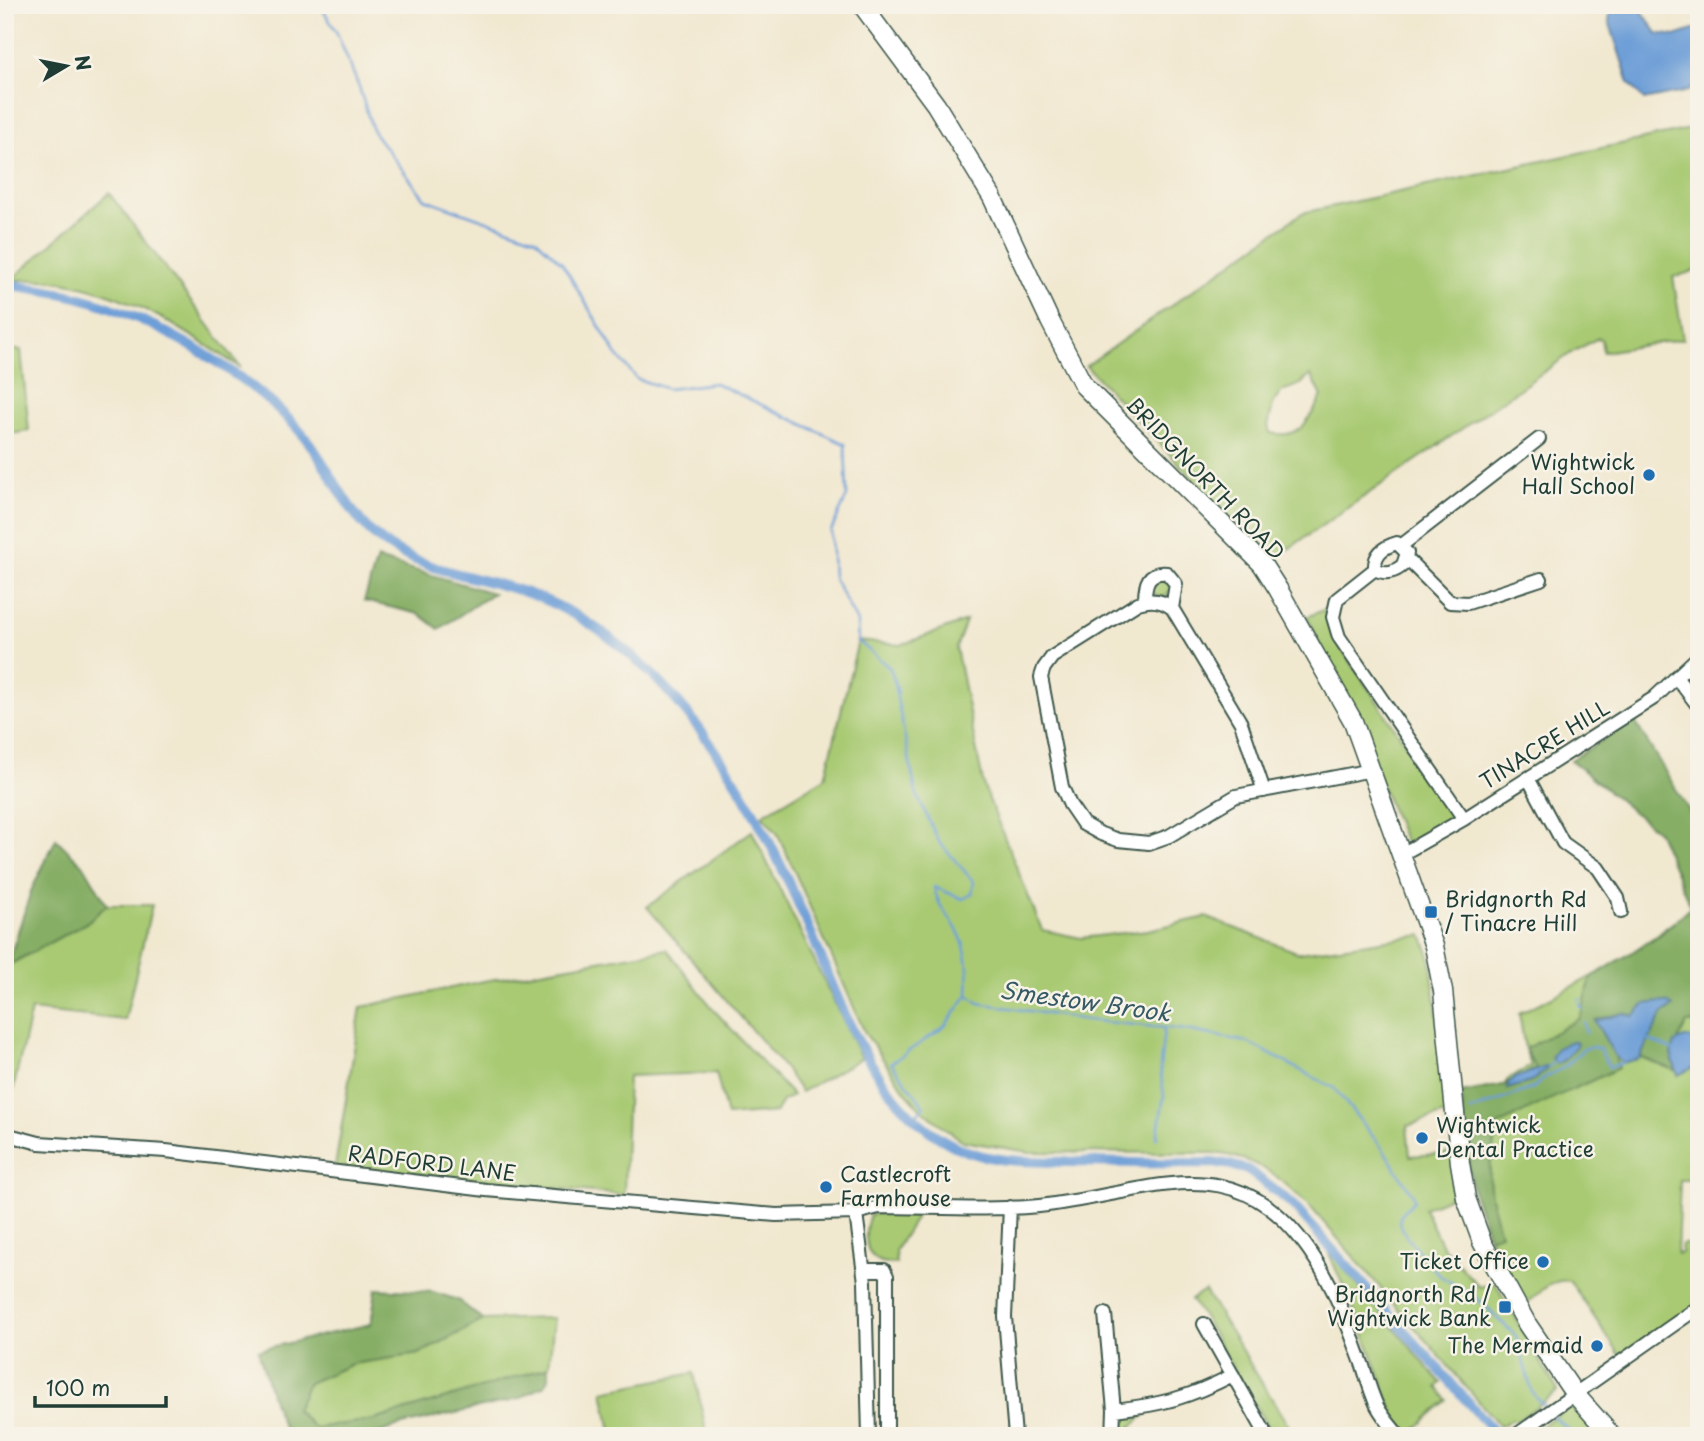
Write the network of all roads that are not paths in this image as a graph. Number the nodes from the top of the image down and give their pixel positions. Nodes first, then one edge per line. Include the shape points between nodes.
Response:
1 (862, 5) edge
2 (1539, 439) dead end
3 (1402, 545) junction
4 (1407, 559) junction
5 (1375, 569) junction
6 (1541, 579) dead end
7 (1145, 600) junction
8 (1172, 608) junction
9 (1699, 656) edge
10 (1676, 677) junction
11 (1699, 707) edge
12 (1372, 770) junction
13 (1528, 778) junction
14 (1264, 791) junction
15 (1464, 819) junction
16 (1402, 854) junction
17 (1621, 912) dead end
18 (5, 1134) edge
19 (1010, 1207) junction
20 (856, 1213) junction
21 (864, 1270) junction
22 (1699, 1307) edge
23 (1105, 1314) dead end
24 (1204, 1324) dead end
25 (1233, 1375) junction
26 (1574, 1393) junction
27 (1114, 1410) junction
28 (1518, 1433) edge
29 (869, 1436) edge
30 (887, 1436) edge
31 (1014, 1436) edge
32 (1113, 1436) edge
33 (1267, 1436) edge
34 (1399, 1436) edge
35 (1612, 1436) edge

1 - 12 highway, BRIDGNORTH ROAD via 936,105 992,197 1084,386 1262,564 1353,721
2 - 3 street
3 - 4 street
3 - 5 street via 1398,542 1384,548 1377,555
4 - 5 street via 1389,572
4 - 6 street via 1457,604
5 - 15 street via 1337,599 1333,617 1339,637
7 - 8 street
7 - 8 street via 1150,576 1167,572 1176,584
7 - 14 street via 1052,657 1044,668 1041,677 1062,787 1070,805 1083,824 1101,834 1149,843 1169,836 1227,800
8 - 14 street via 1241,723
9 - 10 street, TINACRE HILL
10 - 11 street
10 - 13 street, TINACRE HILL via 1654,698
12 - 14 street
12 - 16 highway, BRIDGNORTH ROAD
13 - 15 street, TINACRE HILL
13 - 17 street via 1563,843 1598,868 1624,896
15 - 16 street, TINACRE HILL
16 - 26 highway, BRIDGNORTH ROAD via 1439,966 1460,1163 1472,1217 1489,1258 1527,1324
18 - 20 street, RADFORD LANE via 39,1143 166,1151 486,1190 776,1215
19 - 20 street, RADFORD LANE via 880,1208
19 - 31 street via 1004,1317
19 - 34 street, RADFORD LANE via 1189,1183 1240,1190 1271,1207 1315,1259 1335,1293 1377,1405
20 - 21 street
21 - 29 street
21 - 30 street via 884,1270 887,1276
22 - 26 street
23 - 27 street
24 - 25 street
25 - 27 street via 1191,1396
25 - 33 street
26 - 28 street
26 - 35 highway, BRIDGNORTH ROAD
27 - 32 street

